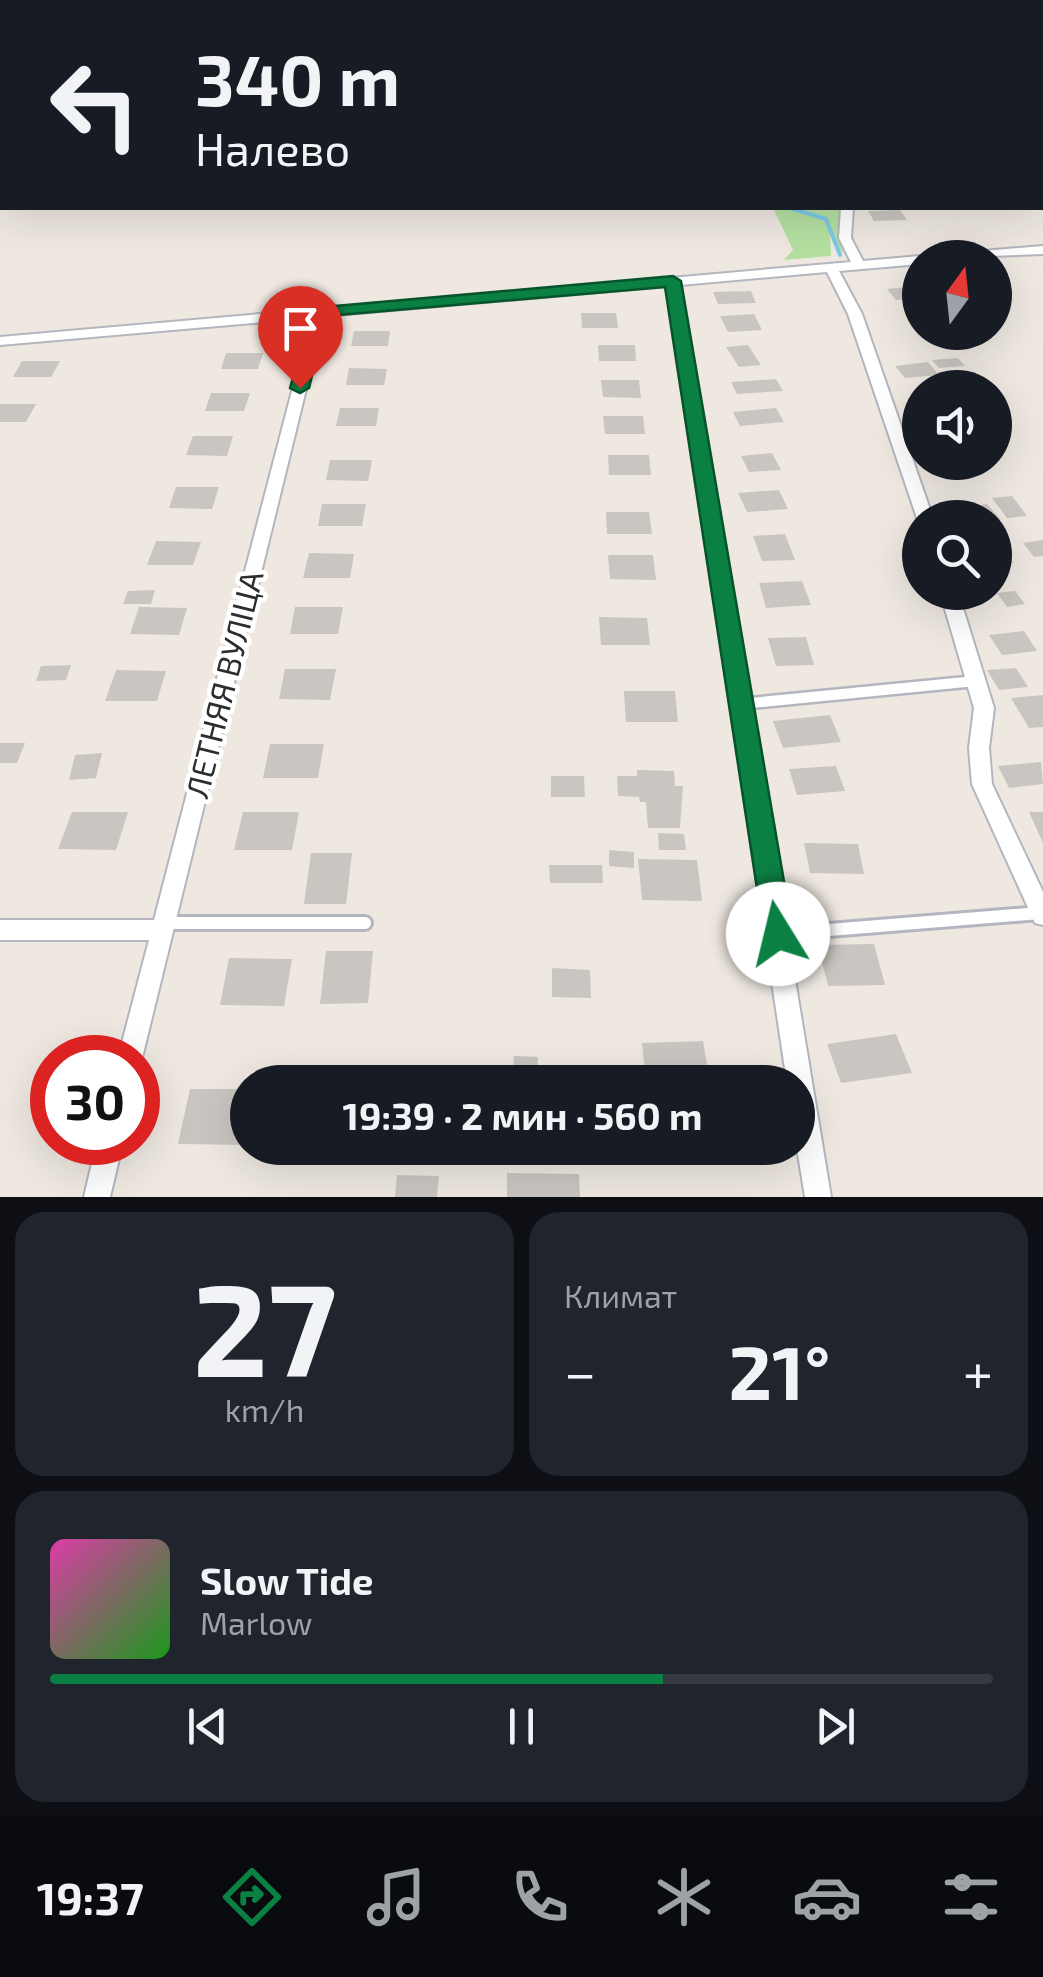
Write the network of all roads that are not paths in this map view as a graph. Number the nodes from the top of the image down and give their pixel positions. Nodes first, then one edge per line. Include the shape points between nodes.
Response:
1 (847, 210) edge
2 (1043, 250) edge
3 (1012, 253) edge
4 (902, 261) edge
5 (859, 265) junction
6 (832, 267) junction
7 (673, 281) junction
8 (319, 312) junction
9 (0, 340) edge
10 (919, 500) edge
11 (955, 610) edge
12 (978, 681) junction
13 (740, 704) junction
14 (1042, 914) edge
15 (365, 923) dead end
16 (162, 926) junction
17 (0, 930) edge
18 (778, 934) junction
19 (136, 1035) edge
20 (105, 1165) edge
21 (97, 1197) edge
22 (818, 1197) edge

1 - 5 street via 842,234
2 - 3 street
4 - 5 street
5 - 6 street
6 - 7 street
6 - 10 street
7 - 8 street
7 - 13 street
8 - 9 street
8 - 16 street, ЛЕТНЯЯ ВУЛІЦА
11 - 12 street
12 - 13 lane
12 - 14 street via 982,784
13 - 18 street
14 - 18 lane
15 - 16 lane
16 - 17 street
16 - 19 street, ЛЕТНЯЯ ВУЛІЦА
18 - 22 street
20 - 21 street

